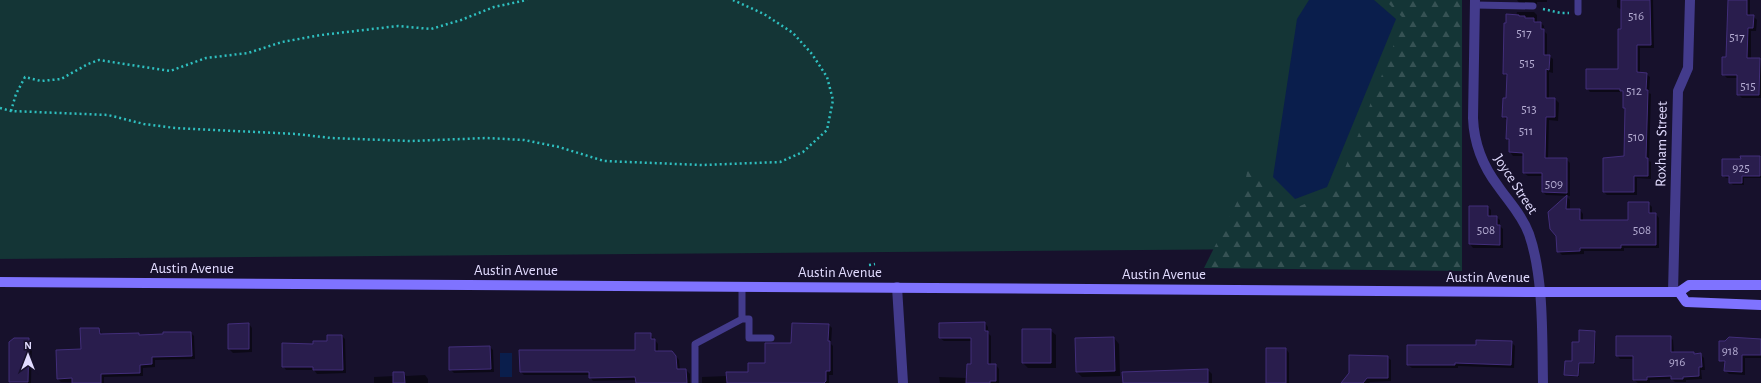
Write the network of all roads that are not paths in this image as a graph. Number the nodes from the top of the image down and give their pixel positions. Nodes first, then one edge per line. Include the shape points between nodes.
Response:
1 (1578, 0) edge
2 (1690, 0) edge
3 (1475, 2) edge
4 (1533, 6) road end
5 (1578, 12) road end
6 (0, 282) edge
7 (1761, 285) edge
8 (742, 286) junction
9 (897, 287) junction
10 (1540, 292) junction
11 (1676, 292) junction
12 (1761, 305) edge
13 (742, 319) junction
14 (771, 338) dead end
15 (695, 383) edge
16 (903, 383) edge
17 (1543, 383) edge

1 - 5 lane
2 - 11 street, Roxham Street via 1688,68 1678,91
3 - 4 lane
3 - 10 street, Joyce Street via 1474,137 1486,168 1526,226 1533,248
6 - 8 main road, Austin Avenue
7 - 11 main road, Austin Avenue via 1689,285
8 - 9 main road, Austin Avenue
8 - 13 lane
9 - 10 main road, Austin Avenue
9 - 16 street
10 - 11 main road, Austin Avenue
10 - 17 street, Joyce Street
11 - 12 main road via 1686,302
13 - 14 lane via 749,319 749,338
13 - 15 lane via 695,344

